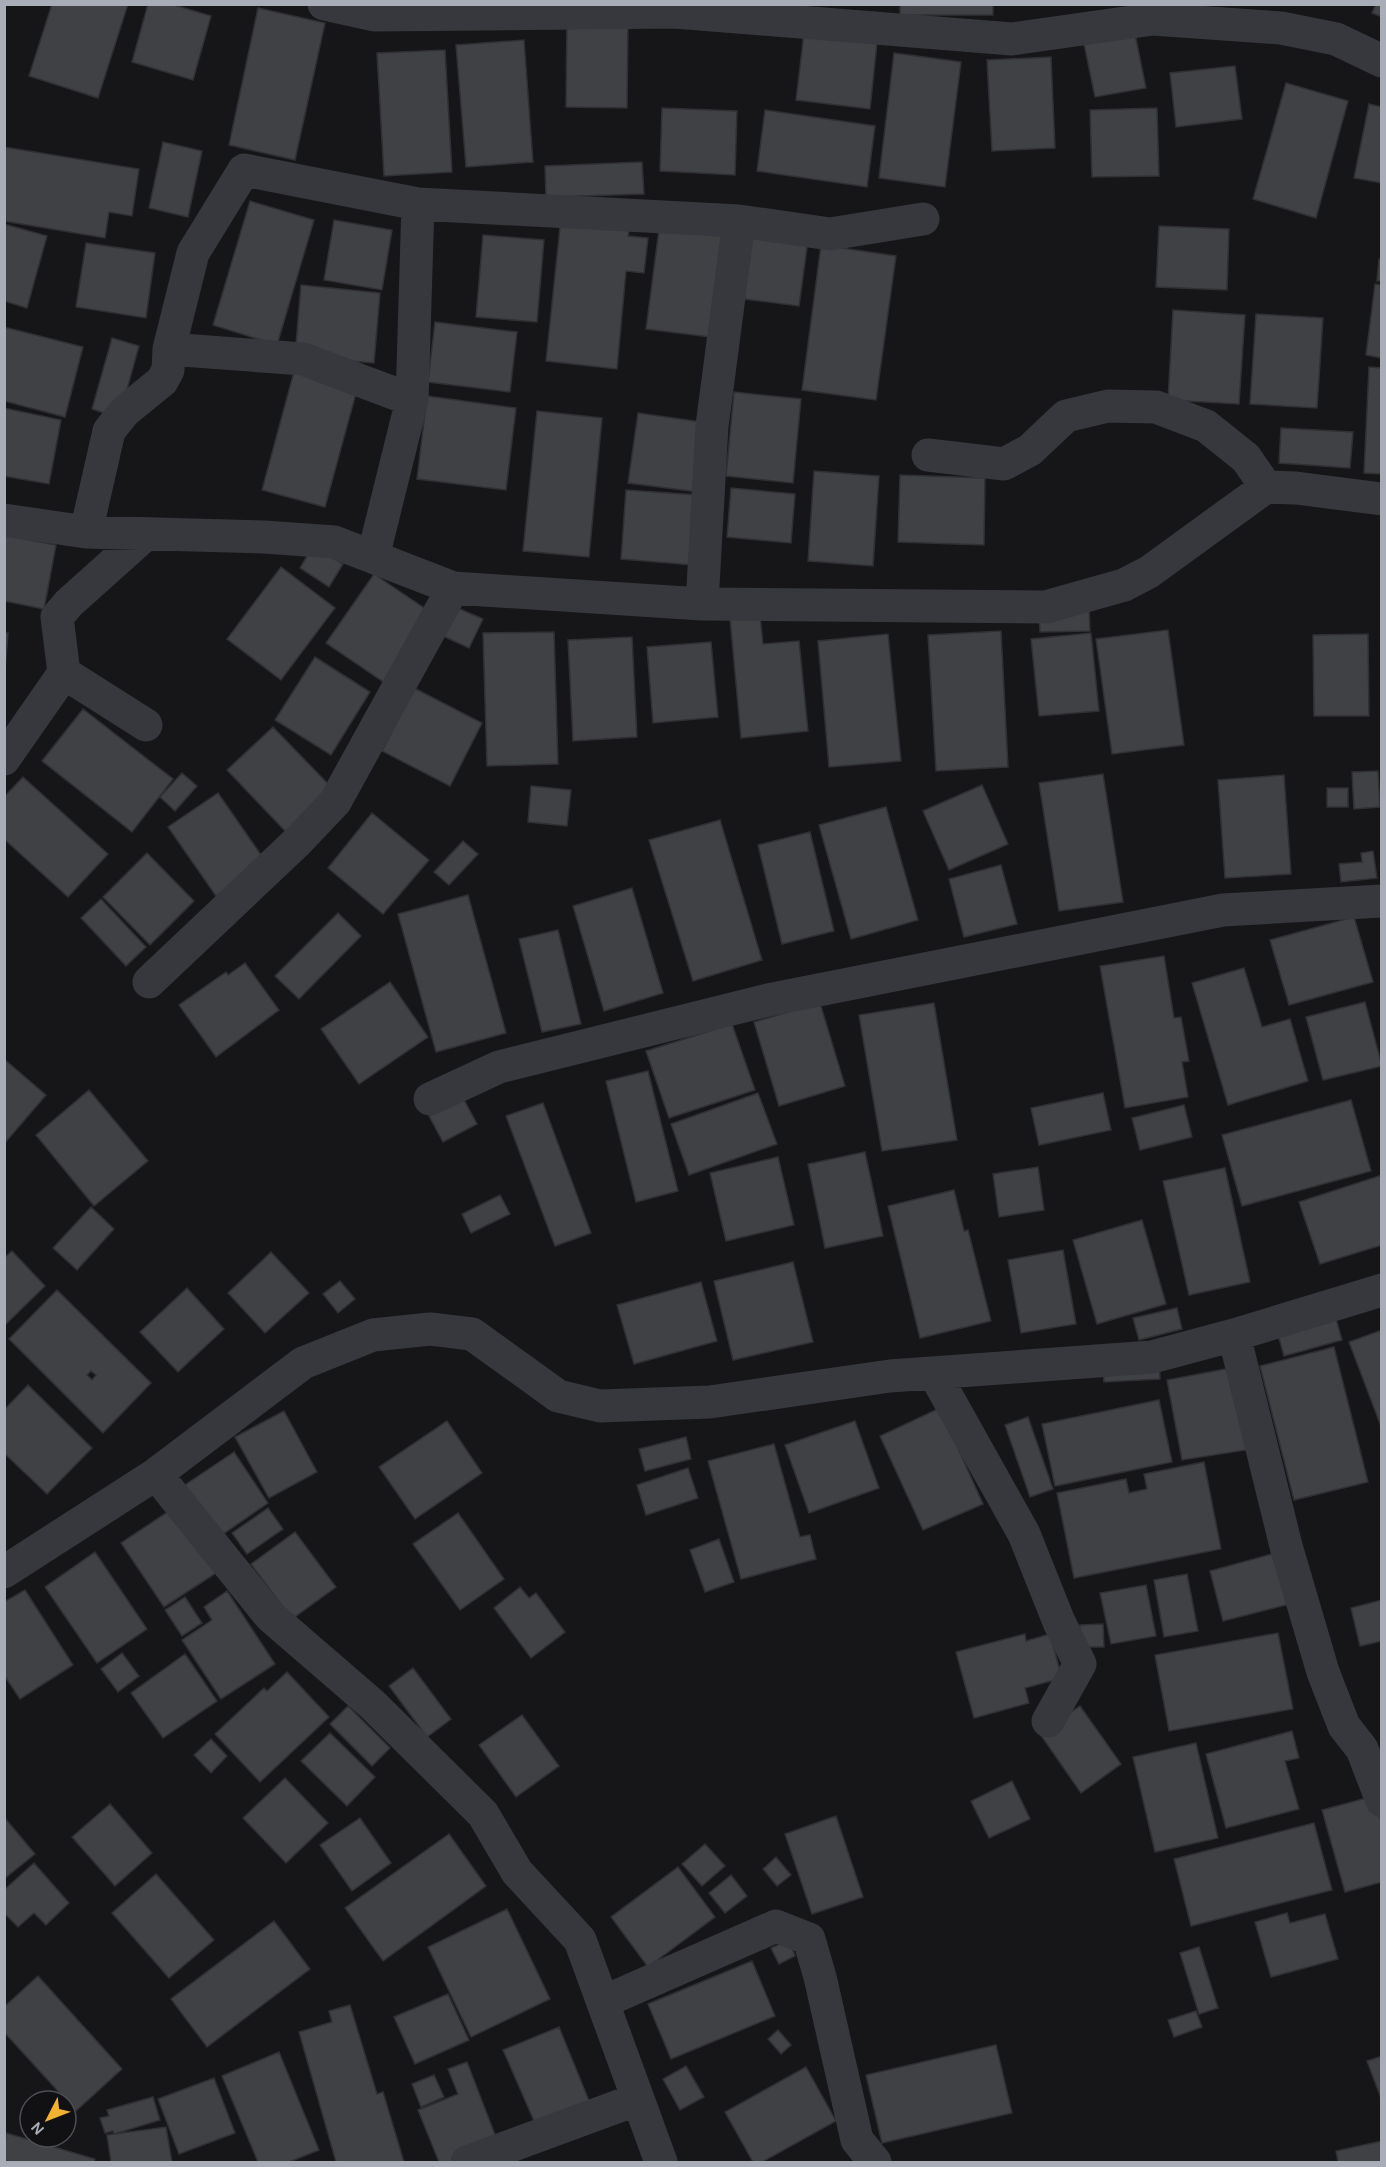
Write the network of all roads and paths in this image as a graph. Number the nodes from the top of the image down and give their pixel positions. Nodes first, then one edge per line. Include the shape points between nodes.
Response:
1 (324, 4) edge
2 (676, 8) edge
3 (421, 10) edge
4 (1382, 61) edge
5 (418, 204) junction
6 (923, 219) dead end
7 (739, 221) junction
8 (170, 349) junction
9 (412, 400) junction
10 (928, 455) dead end
11 (1266, 487) junction
12 (1382, 499) edge
13 (4, 520) edge
14 (86, 532) junction
15 (146, 534) junction
16 (373, 557) junction
17 (453, 588) junction
18 (702, 604) junction
19 (64, 673) junction
20 (146, 725) dead end
21 (4, 759) edge
22 (1382, 901) edge
23 (148, 982) dead end
24 (430, 1099) dead end
25 (1382, 1290) edge
26 (1234, 1335) junction
27 (934, 1373) junction
28 (156, 1474) junction
29 (4, 1572) edge
30 (1048, 1721) dead end
31 (1382, 1801) edge
32 (603, 2002) junction
33 (638, 2099) junction
34 (467, 2163) edge
35 (661, 2163) edge
36 (874, 2163) edge

1 - 3 street via 374,15
2 - 3 street
2 - 4 street via 1012,39 1153,19 1281,28 1336,39
5 - 7 street
5 - 8 street via 244,170 193,253
5 - 9 street
6 - 7 street via 830,234
7 - 18 street via 712,426
8 - 9 street via 303,359
8 - 14 street via 168,370 162,381 124,411 109,431
9 - 16 street
10 - 11 street via 1004,464 1030,450 1066,416 1108,406 1156,406 1206,426 1246,458
11 - 12 street
11 - 18 street via 1149,572 1124,585 1046,607
13 - 14 street
14 - 15 street
15 - 16 street via 334,542
15 - 19 street via 57,616
16 - 17 street
17 - 18 street
17 - 23 street via 335,802 298,842
19 - 20 street
19 - 21 street
22 - 24 street via 1223,910 768,1000 500,1067
25 - 26 street
26 - 27 street via 1152,1357
26 - 31 street via 1286,1545 1323,1672 1344,1726 1362,1749
27 - 28 street via 710,1402 600,1406 558,1396 472,1334 430,1329 373,1335 303,1363
27 - 30 street via 1024,1534 1080,1664
28 - 29 street
28 - 32 street via 270,1616 373,1705 483,1814 517,1872 580,1940
32 - 33 street
32 - 36 street via 776,1926 809,1939 857,2140
33 - 34 street
33 - 35 street

